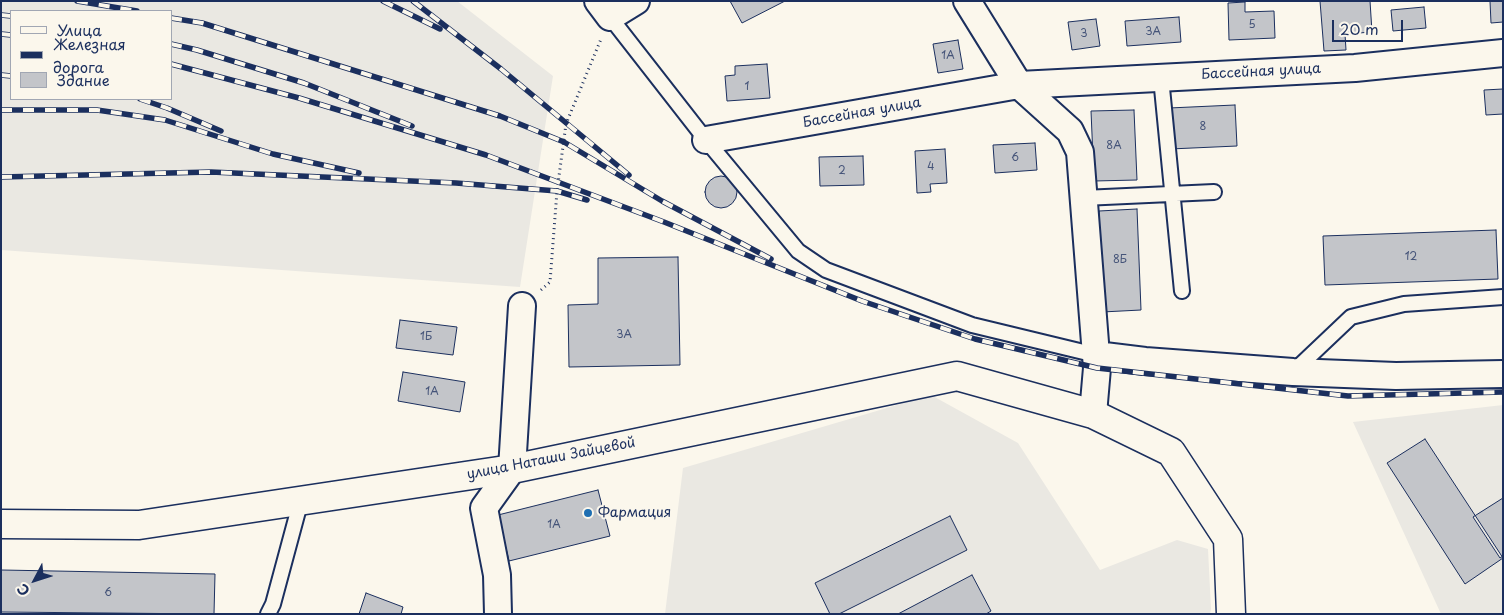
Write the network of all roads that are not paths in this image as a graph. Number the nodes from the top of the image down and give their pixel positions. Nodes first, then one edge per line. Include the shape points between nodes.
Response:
1 (636, 1) edge
2 (967, 1) edge
3 (604, 9) edge
4 (1503, 53) edge
5 (1162, 78) junction
6 (1019, 86) junction
7 (706, 140) junction
8 (1214, 192) dead end
9 (1172, 194) junction
10 (1083, 198) junction
11 (1182, 291) dead end
12 (1503, 297) edge
13 (522, 306) road end
14 (1096, 355) junction
15 (1293, 372) junction
16 (1503, 374) edge
17 (1093, 414) junction
18 (512, 469) junction
19 (300, 500) junction
20 (1, 524) edge
21 (268, 614) edge
22 (498, 614) edge
23 (1231, 614) edge

1 - 3 street
2 - 6 street
3 - 7 lane
4 - 5 street, Бассейная улица via 1355,68
5 - 6 street, Бассейная улица
5 - 9 lane
6 - 7 street, Бассейная улица
6 - 10 street via 1070,130 1080,152
7 - 14 lane via 798,252 826,270 972,325
8 - 9 lane
9 - 10 lane
9 - 11 lane
10 - 14 street
12 - 15 lane via 1404,304 1350,317
13 - 18 street
14 - 15 street
14 - 17 street
15 - 16 street via 1396,376
17 - 18 street, улица Наташи Зайцевой via 957,376
17 - 23 street, улица Наташи Зайцевой via 1171,452 1228,538
18 - 19 street, улица Наташи Зайцевой
18 - 22 street via 484,508 497,575
19 - 20 street, улица Наташи Зайцевой via 139,525
19 - 21 lane

